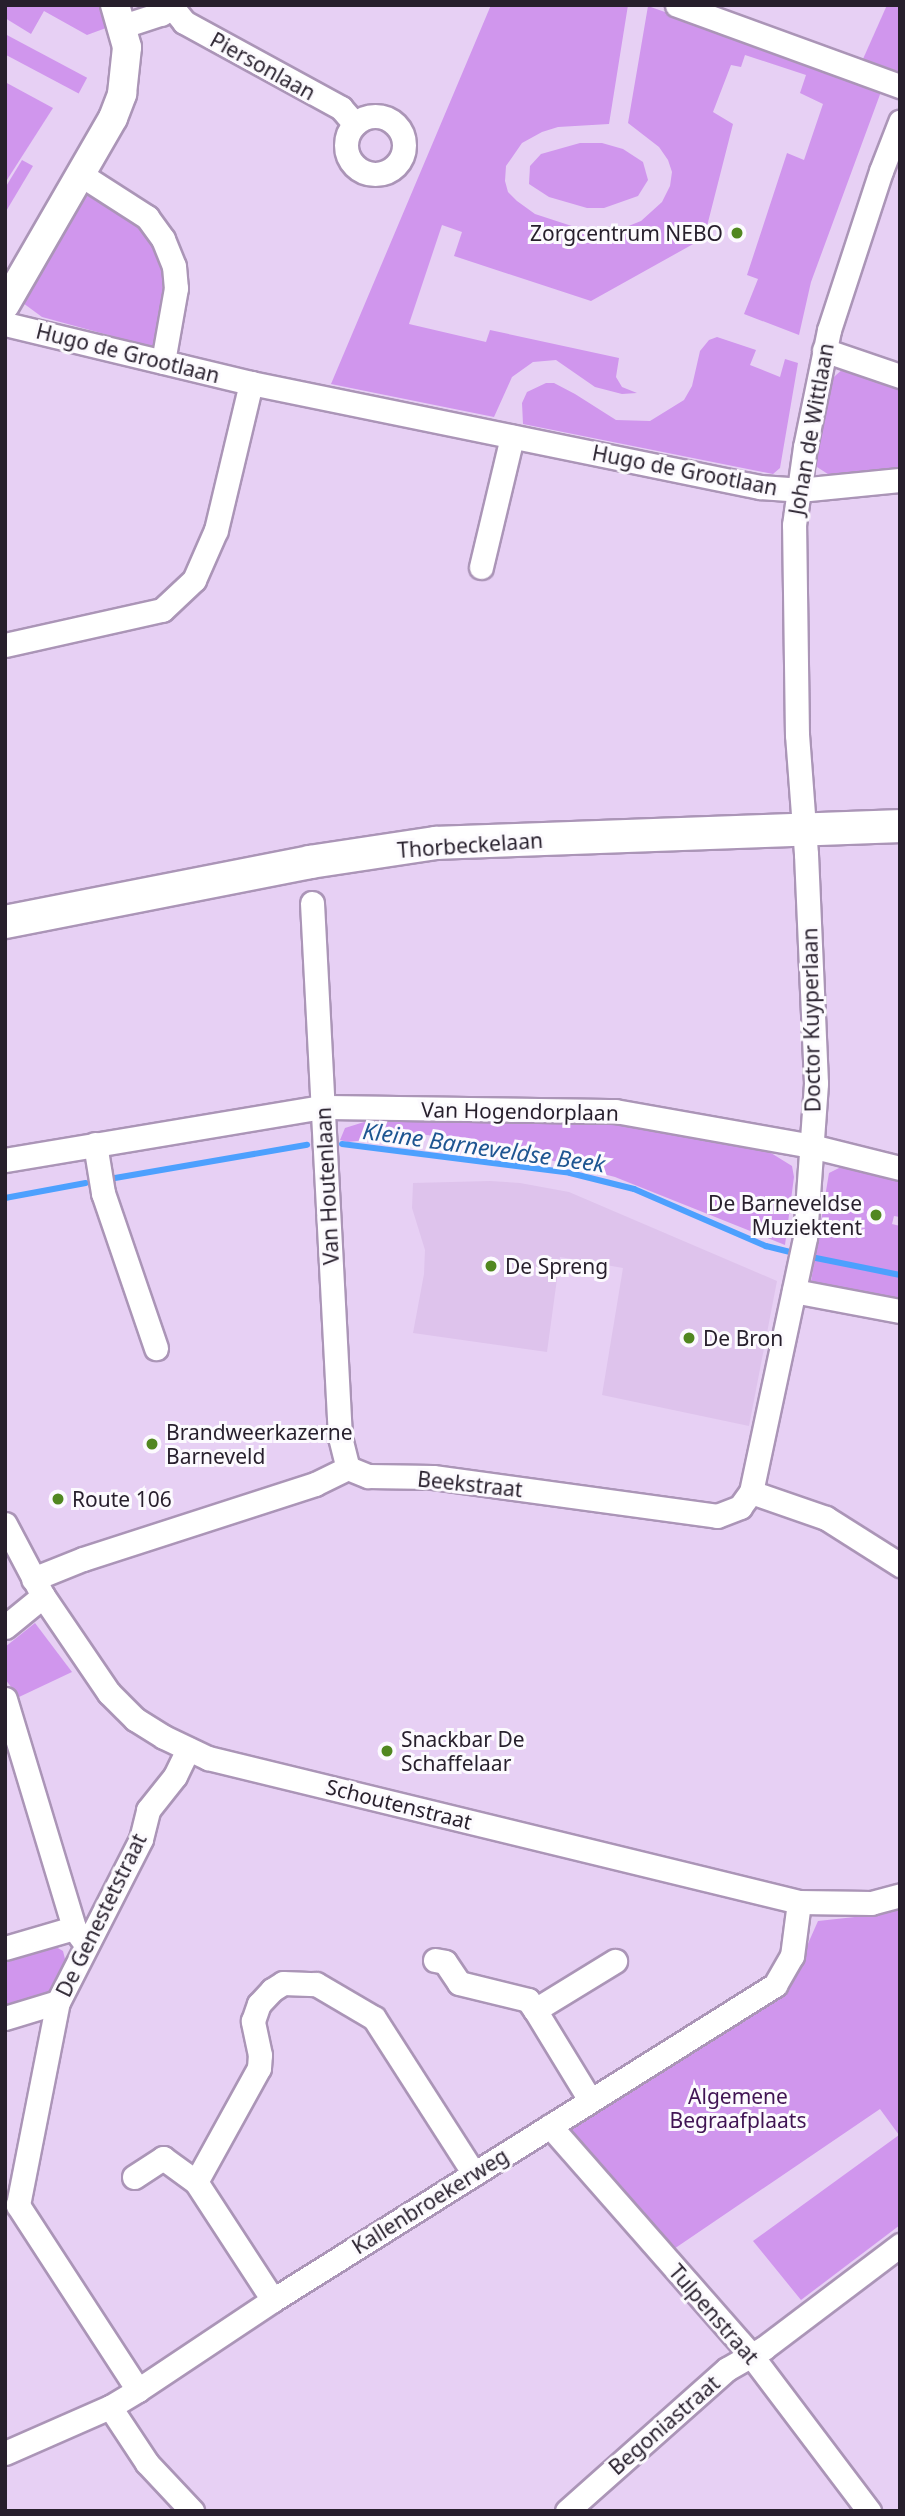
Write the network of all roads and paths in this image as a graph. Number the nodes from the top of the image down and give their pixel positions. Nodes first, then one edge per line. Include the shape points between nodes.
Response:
1 (677, 5) edge
2 (173, 6) edge
3 (119, 16) edge
4 (900, 86) edge
5 (900, 122) edge
6 (355, 124) dead end
7 (80, 174) junction
8 (5, 305) edge
9 (5, 324) edge
10 (824, 350) junction
11 (163, 362) junction
12 (900, 376) edge
13 (251, 383) junction
14 (512, 437) junction
15 (900, 480) edge
16 (799, 490) junction
17 (481, 567) dead end
18 (5, 645) edge
19 (900, 826) edge
20 (804, 831) junction
21 (312, 903) dead end
22 (5, 922) edge
23 (322, 1107) junction
24 (95, 1144) junction
25 (811, 1146) junction
26 (5, 1160) edge
27 (900, 1168) edge
28 (795, 1287) junction
29 (900, 1311) edge
30 (156, 1348) dead end
31 (348, 1468) junction
32 (751, 1492) junction
33 (5, 1524) edge
34 (900, 1564) edge
35 (38, 1587) junction
36 (5, 1627) edge
37 (5, 1699) edge
38 (188, 1749) junction
39 (900, 1895) edge
40 (799, 1902) junction
41 (74, 1928) junction
42 (88, 1947) junction
43 (5, 1948) edge
44 (435, 1960) dead end
45 (615, 1961) dead end
46 (58, 2002) junction
47 (536, 2010) junction
48 (5, 2018) edge
49 (590, 2100) junction
50 (550, 2126) junction
51 (474, 2175) junction
52 (134, 2177) dead end
53 (197, 2182) junction
54 (12, 2208) edge
55 (900, 2245) edge
56 (273, 2300) junction
57 (751, 2355) junction
58 (138, 2390) junction
59 (110, 2407) junction
60 (5, 2453) edge
61 (192, 2511) edge
62 (567, 2511) edge
63 (869, 2511) edge

1 - 4 street
2 - 3 street via 161,14
2 - 6 street, Piersonlaan via 184,22 341,108
3 - 7 street via 127,47 122,94
5 - 10 street, Johan de Wittlaan
7 - 8 street
7 - 11 street via 147,217 163,239 174,266 176,288
9 - 11 street, Hugo de Grootlaan
10 - 12 street
10 - 16 street, Johan de Wittlaan
11 - 13 street, Hugo de Grootlaan
13 - 14 street, Hugo de Grootlaan
13 - 18 street via 216,530 194,580 162,610
14 - 16 street, Hugo de Grootlaan via 760,487
14 - 17 street
15 - 16 street, Hugo de Grootlaan
16 - 20 street, Johan de Wittlaan via 794,525 797,735
19 - 20 main road, Thorbeckelaan
20 - 22 main road, Thorbeckelaan via 436,843 310,862
20 - 25 street, Doctor Kuyperlaan via 816,1083
21 - 23 street, Van Houtenlaan
23 - 24 street, Van Hogendorplaan
23 - 25 street, Van Hogendorplaan via 615,1111
23 - 31 street, Van Houtenlaan via 340,1437
24 - 26 street, Van Hogendorplaan
24 - 30 street via 103,1193
25 - 27 street, Van Hogendorplaan
25 - 28 street, Doctor Kuyperlaan via 805,1237
28 - 29 street
28 - 32 street, Doctor Kuyperlaan
31 - 32 street, Beekstraat via 368,1476 433,1477 717,1516 740,1507
31 - 35 street via 314,1484 83,1559
32 - 34 street via 826,1518
33 - 35 street, Schoutenstraat
35 - 36 street
35 - 38 street, Schoutenstraat via 109,1693 135,1718
37 - 41 street
38 - 40 street, Schoutenstraat via 208,1758
38 - 42 street, De Genestetstraat via 175,1776 149,1810 141,1839
39 - 40 street, Schoutenstraat via 871,1903
40 - 49 street, Kallenbroekerweg via 792,1956 775,1985
41 - 42 street
41 - 43 street
42 - 46 street, De Genestetstraat
44 - 47 street via 445,1962 459,1983 528,2000
45 - 47 street
46 - 48 street
46 - 54 street, De Genestetstraat
47 - 49 street
49 - 50 street, Kallenbroekerweg
50 - 51 street, Kallenbroekerweg
50 - 57 street, Tulpenstraat
51 - 53 street via 374,2018 316,1984 297,1982 283,1983 259,2004 253,2021 259,2068
51 - 56 street, Kallenbroekerweg
52 - 53 street via 163,2158
53 - 56 street
54 - 58 street, De Genestetstraat
55 - 57 street, Begoniastraat
56 - 58 street, Kallenbroekerweg
57 - 62 street, Begoniastraat via 727,2369
57 - 63 street, Tulpenstraat
58 - 59 street, Kallenbroekerweg
59 - 60 street, Kallenbroekerweg
59 - 61 street via 147,2463

